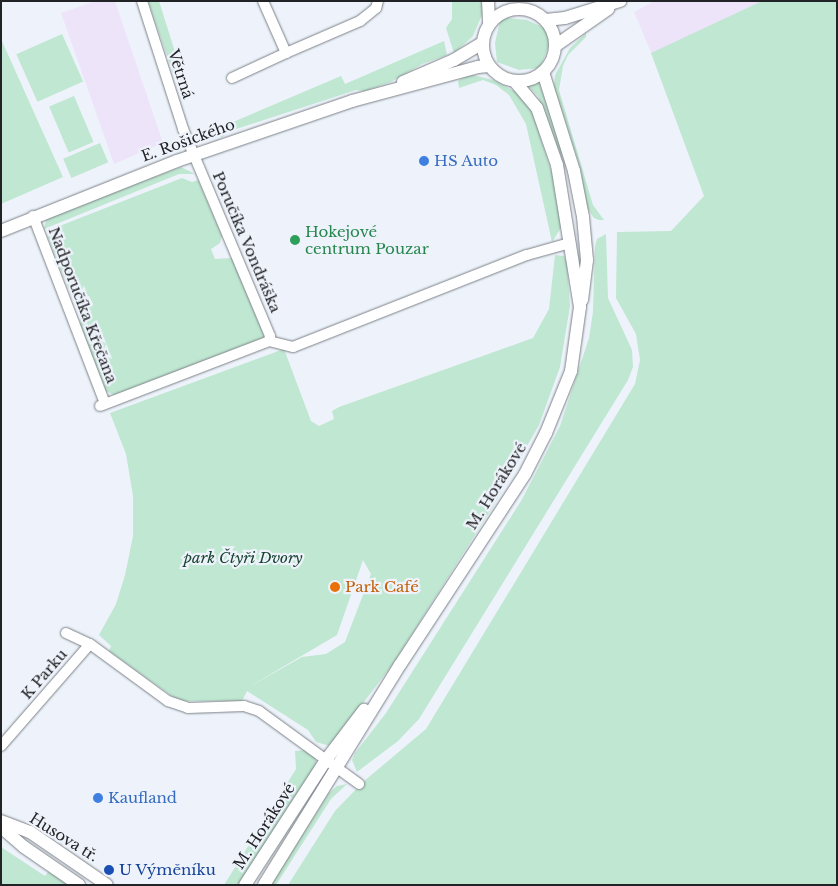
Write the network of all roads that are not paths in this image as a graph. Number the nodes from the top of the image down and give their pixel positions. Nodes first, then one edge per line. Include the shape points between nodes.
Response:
1 (142, 1) edge
2 (263, 1) edge
3 (378, 1) edge
4 (488, 1) edge
5 (616, 3) edge
6 (516, 5) edge
7 (546, 20) junction
8 (490, 23) junction
9 (482, 43) junction
10 (556, 46) junction
11 (286, 53) junction
12 (489, 66) junction
13 (543, 72) junction
14 (232, 78) dead end
15 (514, 81) junction
16 (390, 90) junction
17 (193, 156) junction
18 (33, 216) junction
19 (1, 231) edge
20 (570, 243) junction
21 (580, 307) junction
22 (269, 341) junction
23 (66, 633) dead end
24 (90, 644) junction
25 (1, 746) edge
26 (331, 764) junction
27 (359, 784) dead end
28 (1, 821) edge
29 (1, 827) edge
30 (79, 885) edge
31 (107, 885) edge
32 (245, 885) edge
33 (264, 885) edge

1 - 17 street, Větrná
2 - 11 street
3 - 11 street via 376,8 360,21
4 - 8 street
5 - 7 street
5 - 10 street
6 - 7 street
6 - 8 street
7 - 10 street
8 - 9 street
9 - 12 street
9 - 16 street, E. Rošického
10 - 13 street via 554,56
11 - 14 street
12 - 15 street
12 - 16 street, E. Rošického
13 - 15 street via 525,81
13 - 21 street, M. Horákové via 574,171 583,217 586,260
15 - 20 street, M. Horákové via 537,108 548,136 557,165
16 - 17 street, E. Rošického
17 - 18 street, E. Rošického
17 - 22 street, Poručíka Vondráška via 270,336
18 - 19 street, E. Rošického
18 - 22 street, Nadporučíka Křečana via 102,405
20 - 21 street, M. Horákové
20 - 22 street via 527,255 293,347
21 - 26 street, M. Horákové via 571,371 525,474
23 - 24 street
24 - 25 street, K Parku
24 - 26 street via 168,701 188,708 244,706 259,711
26 - 27 street
26 - 32 street, M. Horákové
26 - 33 street, M. Horákové
28 - 31 street, Husova tř. via 30,832
29 - 30 street, Husova tř.

